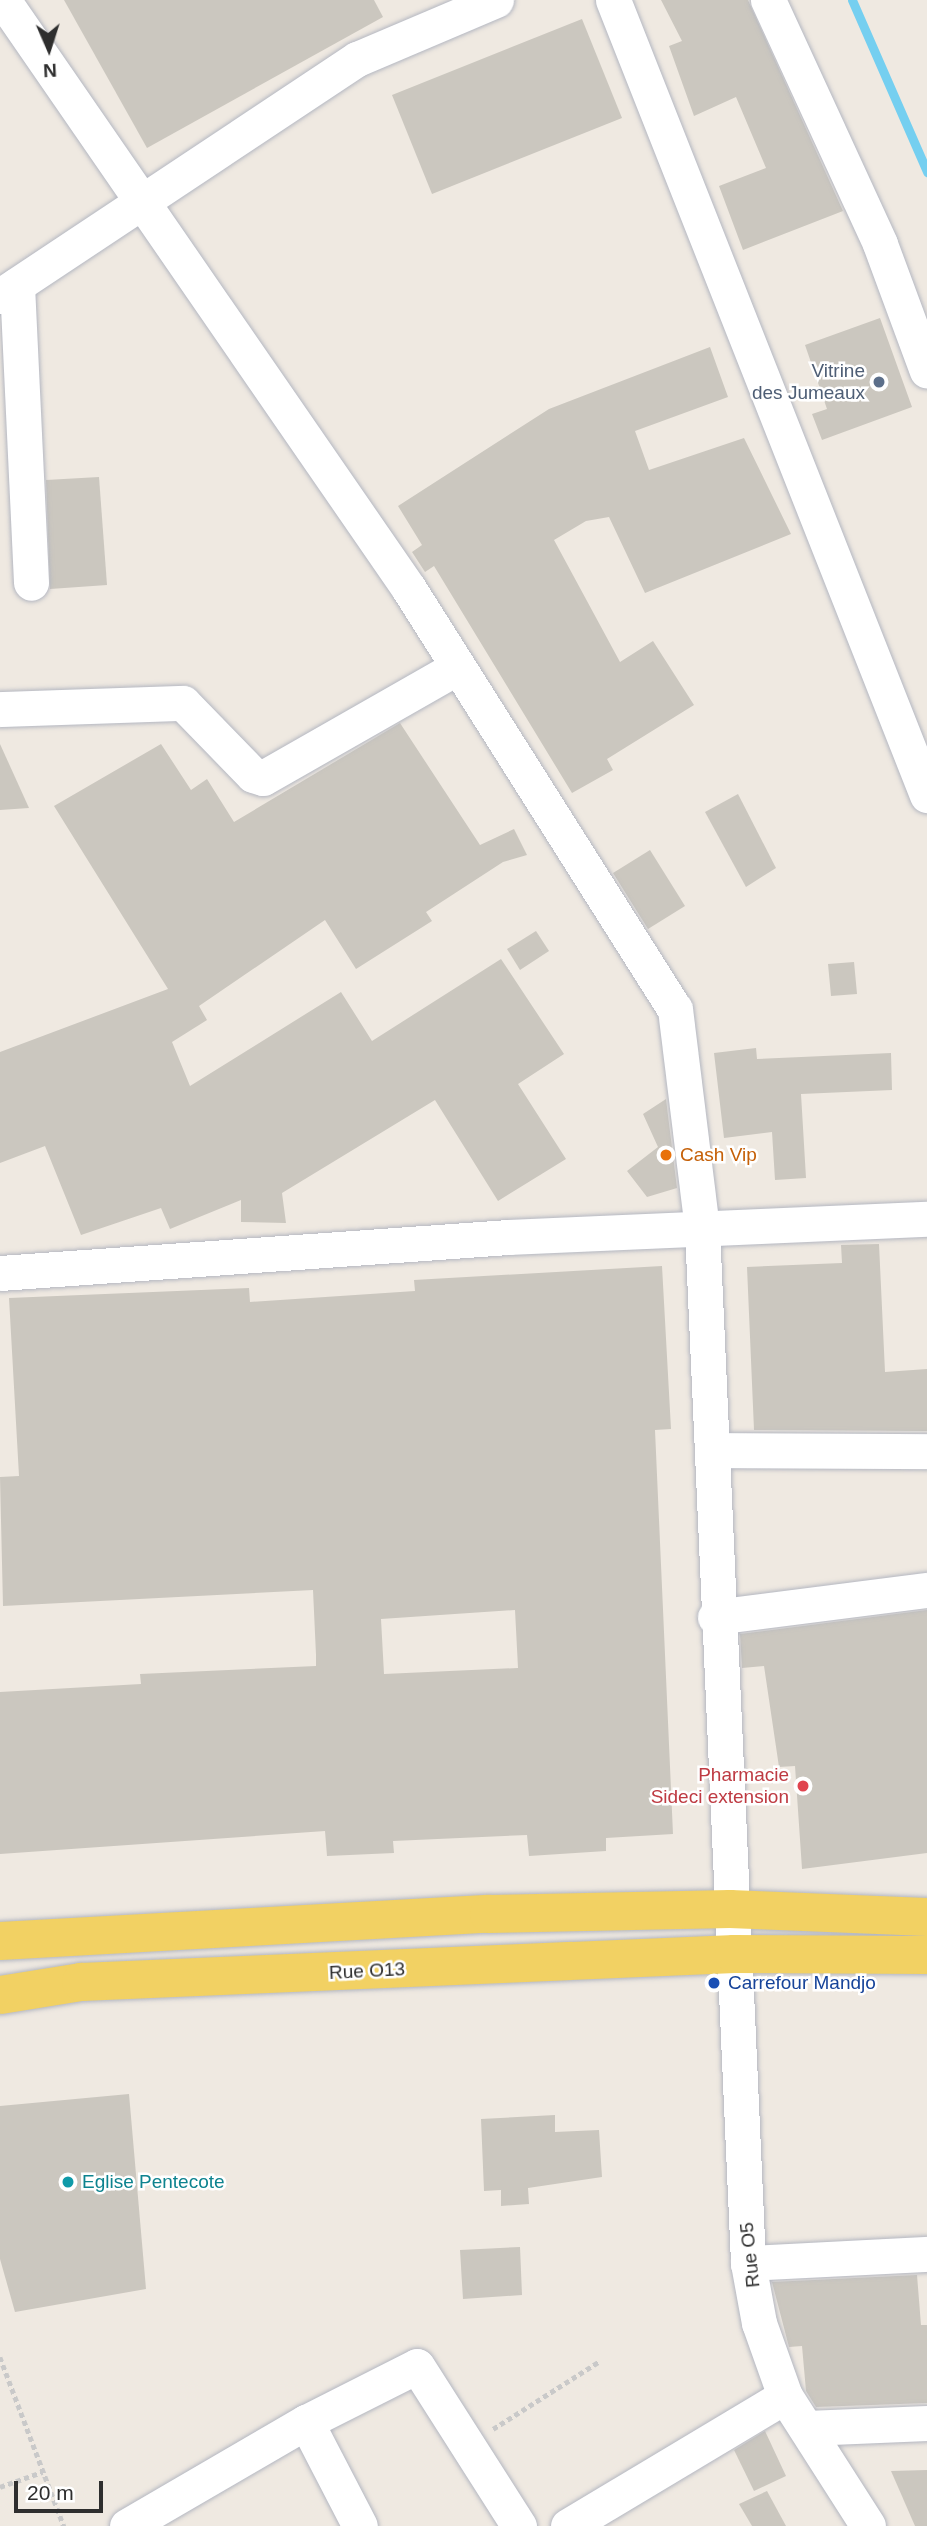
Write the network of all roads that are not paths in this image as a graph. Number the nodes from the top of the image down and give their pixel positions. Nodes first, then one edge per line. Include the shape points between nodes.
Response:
1 (3, 0) edge
2 (496, 0) edge
3 (613, 0) edge
4 (768, 0) edge
5 (139, 201) junction
6 (9, 291) edge
7 (927, 372) edge
8 (31, 583) dead end
9 (456, 668) junction
10 (0, 709) edge
11 (927, 795) edge
12 (927, 1219) edge
13 (702, 1229) junction
14 (0, 1273) edge
15 (713, 1450) junction
16 (927, 1451) edge
17 (927, 1590) edge
18 (715, 1617) junction
19 (730, 1909) junction
20 (927, 1917) edge
21 (0, 1941) edge
22 (734, 1954) junction
23 (927, 1955) edge
24 (0, 1995) edge
25 (927, 2254) edge
26 (748, 2263) junction
27 (785, 2396) junction
28 (306, 2422) junction
29 (927, 2423) edge
30 (807, 2428) junction
31 (127, 2526) edge
32 (360, 2526) edge
33 (519, 2526) edge
34 (568, 2526) edge
35 (867, 2526) edge

1 - 5 street, Rue O5
2 - 5 street via 357,59
3 - 11 street
4 - 7 street via 880,244
5 - 6 street
5 - 9 street, Rue O5 via 271,383
6 - 8 street
9 - 10 street via 264,778 253,775 183,703
9 - 13 street, Rue O5 via 674,1009
12 - 13 street
13 - 14 street
13 - 15 street, Rue O5
15 - 16 street
15 - 18 street, Rue O5
17 - 18 street
18 - 19 street, Rue O5
19 - 20 main road
19 - 21 main road via 213,1925
19 - 22 street, Rue O5
22 - 23 main road, Rue O13
22 - 24 main road, Rue O13 via 81,1982
22 - 26 street, Rue O5
25 - 26 street
26 - 27 street, Rue O5 via 759,2323
27 - 30 street, Rue O5
27 - 34 street
28 - 31 street
28 - 32 street
28 - 33 street via 417,2365
29 - 30 street
30 - 35 street, Rue O5

